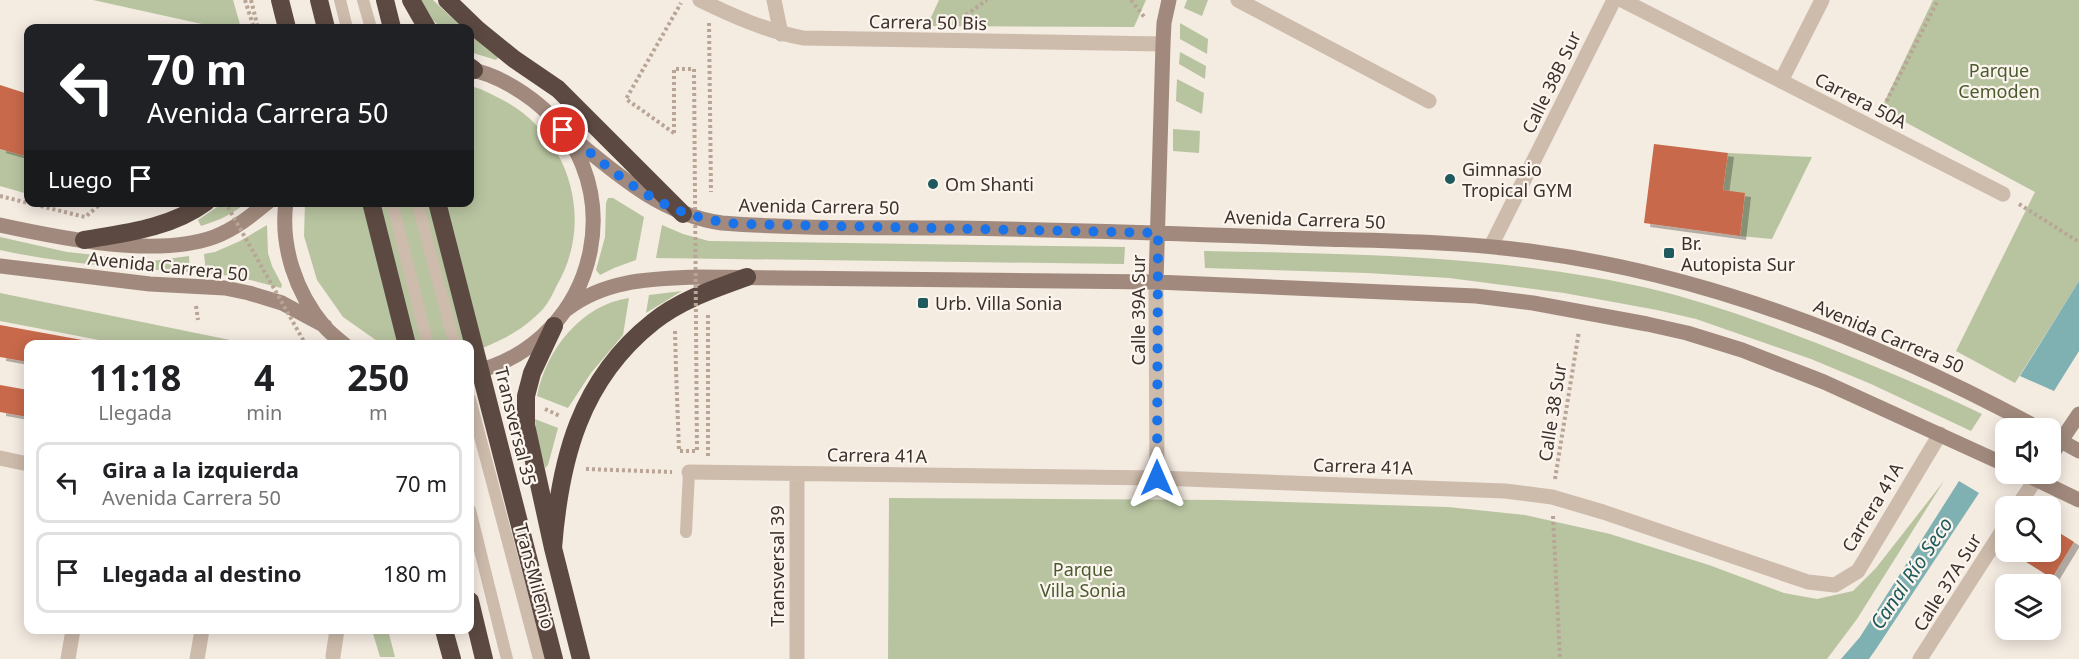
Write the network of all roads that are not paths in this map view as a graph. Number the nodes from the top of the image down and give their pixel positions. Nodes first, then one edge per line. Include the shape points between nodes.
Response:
1 (271, 0) edge
2 (280, 0) edge
3 (319, 0) edge
4 (340, 0) edge
5 (363, 0) edge
6 (385, 0) edge
7 (411, 0) edge
8 (447, 0) edge
9 (774, 0) edge
10 (1169, 0) edge
11 (1238, 0) edge
12 (1614, 0) edge
13 (1622, 0) edge
14 (1822, 0) edge
15 (704, 2) edge
16 (274, 24) edge
17 (286, 24) edge
18 (325, 24) edge
19 (346, 24) edge
20 (370, 24) edge
21 (391, 24) edge
22 (425, 24) edge
23 (472, 24) edge
24 (474, 26) edge
25 (782, 34) junction
26 (1163, 44) junction
27 (474, 70) edge
28 (1781, 81) junction
29 (1429, 101) dead end
30 (563, 130) junction
31 (2003, 194) road end
32 (198, 207) edge
33 (261, 207) edge
34 (285, 207) edge
35 (372, 207) edge
36 (393, 207) edge
37 (418, 207) edge
38 (438, 207) edge
39 (683, 214) junction
40 (0, 225) edge
41 (1158, 233) junction
42 (84, 240) junction
43 (1491, 246) junction
44 (0, 266) edge
45 (747, 277) junction
46 (1156, 282) junction
47 (567, 309) junction
48 (325, 326) junction
49 (554, 326) junction
50 (340, 340) edge
51 (405, 340) edge
52 (427, 340) edge
53 (454, 340) edge
54 (472, 340) edge
55 (474, 347) edge
56 (474, 372) edge
57 (474, 414) edge
58 (2079, 414) edge
59 (2020, 418) edge
60 (2061, 433) edge
61 (1940, 434) junction
62 (2061, 441) edge
63 (2079, 451) edge
64 (0, 459) edge
65 (1995, 460) edge
66 (24, 463) edge
67 (689, 472) joint
68 (797, 474) junction
69 (1157, 478) junction
70 (2048, 484) edge
71 (2079, 500) edge
72 (474, 526) edge
73 (686, 532) dead end
74 (1995, 542) edge
75 (553, 548) junction
76 (474, 618) edge
77 (72, 634) edge
78 (201, 634) edge
79 (336, 634) edge
80 (445, 634) edge
81 (333, 656) dead end
82 (68, 659) edge
83 (197, 659) edge
84 (452, 659) edge
85 (484, 659) edge
86 (507, 659) edge
87 (539, 659) edge
88 (554, 659) edge
89 (581, 659) edge
90 (796, 659) edge
91 (1920, 659) edge

1 - 16 highway
2 - 17 highway
3 - 18 highway
4 - 19 lane
5 - 20 lane
6 - 21 highway
7 - 22 highway
8 - 23 highway
9 - 25 street
10 - 26 main road, Calle 39A Sur
11 - 29 street
12 - 43 street, Calle 38B Sur
13 - 28 street, Carrera 50A
14 - 28 street
15 - 25 street, Carrera 50 Bis
24 - 39 highway via 558,89
25 - 26 street, Carrera 50 Bis via 826,40
26 - 41 main road, Calle 39A Sur
27 - 30 main road via 508,83 539,103
28 - 31 street, Carrera 50A
30 - 39 main road, Avenida Carrera 50 via 640,191
30 - 47 main road via 590,187 593,218 591,250
32 - 42 highway via 160,225
33 - 42 main road, Avenida Carrera 50 via 231,230 198,242 147,247
34 - 48 main road via 288,256 302,294
35 - 51 highway
36 - 52 lane
37 - 53 lane
38 - 54 highway, Transversal 35, bridge
39 - 41 main road, Avenida Carrera 50 via 740,224
40 - 42 main road, Avenida Carrera 50
41 - 43 main road, Avenida Carrera 50
41 - 46 main road, Calle 39A Sur
43 - 59 main road, Avenida Carrera 50 via 1599,262 1730,296 1844,335
44 - 48 main road, Avenida Carrera 50 via 150,284 225,288 282,303
45 - 46 main road
45 - 47 main road via 643,279 612,285
45 - 75 highway via 674,308 631,341 609,366 591,392 578,423 559,485
46 - 61 main road via 1476,296 1647,324 1742,350
46 - 69 street, Calle 39A Sur
47 - 49 main road
48 - 50 main road
49 - 56 main road via 525,351
49 - 75 highway via 532,373 525,411 528,441
55 - 88 highway, Transversal 35, bridge
57 - 87 lane, TransMilenio
58 - 60 main road
61 - 65 main road
61 - 69 street, Carrera 41A via 1858,571 1834,585 1808,582 1552,497 1505,491
62 - 63 main road
64 - 66 street
67 - 68 street, Carrera 41A
67 - 73 lane
68 - 69 street, Carrera 41A
68 - 90 street, Transversal 39
70 - 71 main road
72 - 86 lane
74 - 91 street, Calle 37A Sur
75 - 89 highway
76 - 85 highway
77 - 82 street
78 - 83 street
79 - 81 street
80 - 84 highway

